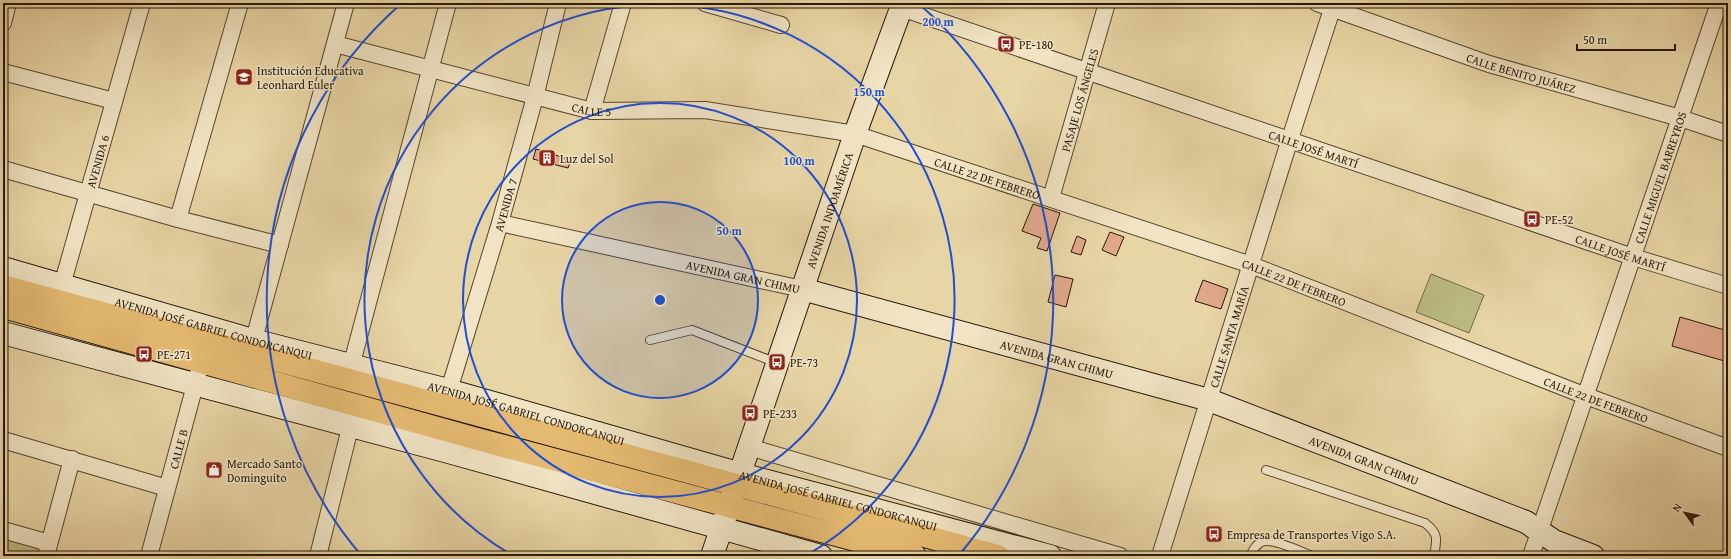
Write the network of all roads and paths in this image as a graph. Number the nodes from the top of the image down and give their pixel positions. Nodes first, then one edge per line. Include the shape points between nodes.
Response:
1 (8, 3) edge
2 (142, 3) edge
3 (240, 3) edge
4 (346, 3) edge
5 (448, 3) edge
6 (558, 3) edge
7 (623, 3) edge
8 (705, 3) edge
9 (1107, 3) edge
10 (1317, 3) edge
11 (1719, 3) edge
12 (1725, 3) edge
13 (1728, 4) edge
14 (902, 6) edge
15 (1334, 6) edge
16 (3, 23) edge
17 (781, 26) dead end
18 (335, 44) junction
19 (430, 68) junction
20 (1087, 70) junction
21 (3, 72) edge
22 (535, 97) junction
23 (114, 101) junction
24 (592, 111) junction
25 (1680, 118) junction
26 (855, 134) junction
27 (1728, 134) edge
28 (1289, 142) junction
29 (3, 169) edge
30 (88, 192) junction
31 (1051, 198) junction
32 (178, 219) junction
33 (500, 223) junction
34 (280, 245) junction
35 (1633, 257) junction
36 (1251, 265) junction
37 (3, 268) edge
38 (3, 286) edge
39 (1728, 286) edge
40 (802, 289) junction
41 (57, 301) junction
42 (3, 307) edge
43 (3, 333) edge
44 (650, 340) dead end
45 (252, 346) junction
46 (204, 351) junction
47 (778, 364) junction
48 (350, 372) junction
49 (195, 384) junction
50 (1586, 396) junction
51 (447, 398) junction
52 (1209, 400) junction
53 (356, 403) junction
54 (350, 426) junction
55 (3, 440) edge
56 (749, 447) junction
57 (1728, 448) edge
58 (72, 459) junction
59 (1266, 470) dead end
60 (738, 479) junction
61 (167, 488) junction
62 (730, 506) junction
63 (722, 529) junction
64 (3, 530) edge
65 (1540, 531) junction
66 (48, 549) edge
67 (149, 556) edge
68 (318, 556) edge
69 (712, 556) edge
70 (821, 556) edge
71 (915, 556) edge
72 (998, 556) edge
73 (1050, 556) edge
74 (1120, 556) edge
75 (1160, 556) edge
76 (1250, 556) edge
77 (1312, 556) edge
78 (1434, 556) edge
79 (1531, 556) edge
80 (1593, 556) edge

1 - 16 street
2 - 23 street, AVENIDA 6
3 - 32 street
4 - 18 street
5 - 19 street
6 - 22 street, AVENIDA 7
7 - 24 street
8 - 17 street
9 - 20 street, PASAJE LOS ÁNGELES
10 - 15 street, CALLE BENITO JUÁREZ
11 - 25 street, CALLE MIGUEL BARREYROS
12 - 13 street
14 - 20 street, CALLE JOSÉ MARTÍ
14 - 26 street, AVENIDA INDOAMÉRICA
15 - 25 street, CALLE BENITO JUÁREZ via 1489,64
15 - 28 street, CALLE SANTA MARÍA
18 - 19 street, CALLE 5
18 - 34 street
19 - 22 street, CALLE 5
19 - 48 street
20 - 28 street, CALLE JOSÉ MARTÍ
20 - 31 street, PASAJE LOS ÁNGELES
21 - 23 street
22 - 24 street, CALLE 5
22 - 33 street, AVENIDA 7
23 - 30 street, AVENIDA 6
24 - 26 street, CALLE 5 via 705,110
25 - 27 street, CALLE BENITO JUÁREZ
25 - 35 street, CALLE MIGUEL BARREYROS
26 - 31 street, CALLE 22 DE FEBRERO
26 - 40 street, AVENIDA INDOAMÉRICA
28 - 35 street, CALLE JOSÉ MARTÍ
28 - 36 street, CALLE SANTA MARÍA
29 - 30 street
30 - 32 street
30 - 41 street, AVENIDA 6
31 - 36 street, CALLE 22 DE FEBRERO
32 - 34 street
33 - 40 street, AVENIDA GRAN CHIMU
33 - 51 street, AVENIDA 7
34 - 45 street
35 - 39 street, CALLE JOSÉ MARTÍ
35 - 50 street, CALLE MIGUEL BARREYROS
36 - 50 street, CALLE 22 DE FEBRERO
36 - 52 street, CALLE SANTA MARÍA
37 - 41 street, AVENIDA JOSÉ GABRIEL CONDORCANQUI
38 - 41 highway, AVENIDA JOSÉ GABRIEL CONDORCANQUI
40 - 47 street, AVENIDA INDOAMÉRICA
40 - 52 street, AVENIDA GRAN CHIMU
41 - 42 highway, AVENIDA JOSÉ GABRIEL CONDORCANQUI
41 - 45 street, AVENIDA JOSÉ GABRIEL CONDORCANQUI
41 - 46 highway, AVENIDA JOSÉ GABRIEL CONDORCANQUI
43 - 49 street
44 - 47 lane via 692,330
45 - 46 highway, AVENIDA JOSÉ GABRIEL CONDORCANQUI
45 - 48 highway, AVENIDA JOSÉ GABRIEL CONDORCANQUI
46 - 49 street, CALLE B
46 - 53 highway, AVENIDA JOSÉ GABRIEL CONDORCANQUI
47 - 56 street, AVENIDA INDOAMÉRICA
48 - 51 highway, AVENIDA JOSÉ GABRIEL CONDORCANQUI
48 - 53 street
49 - 54 street
49 - 61 street, CALLE B
50 - 57 street, CALLE 22 DE FEBRERO
50 - 65 street, CALLE MIGUEL BARREYROS
51 - 60 highway, AVENIDA JOSÉ GABRIEL CONDORCANQUI
52 - 65 street, AVENIDA GRAN CHIMU via 1526,522
52 - 75 street, CALLE SANTA MARÍA
53 - 54 street
53 - 62 highway, AVENIDA JOSÉ GABRIEL CONDORCANQUI via 482,440
54 - 63 street
54 - 68 street
55 - 58 street
56 - 60 street, AVENIDA INDOAMÉRICA
56 - 74 street
58 - 61 street
58 - 66 street
59 - 78 lane via 1424,523 1434,530 1437,540
60 - 62 street, AVENIDA INDOAMÉRICA
60 - 72 highway, AVENIDA JOSÉ GABRIEL CONDORCANQUI
60 - 73 street, AVENIDA JOSÉ GABRIEL CONDORCANQUI
61 - 67 street, CALLE B
62 - 63 street, AVENIDA INDOAMÉRICA
62 - 71 highway, AVENIDA JOSÉ GABRIEL CONDORCANQUI
63 - 69 street, AVENIDA INDOAMÉRICA
63 - 70 street
64 - 66 street
65 - 79 street, CALLE MIGUEL BARREYROS
65 - 80 street, AVENIDA GRAN CHIMU via 1554,541
76 - 77 lane via 1255,546 1264,541 1290,547

